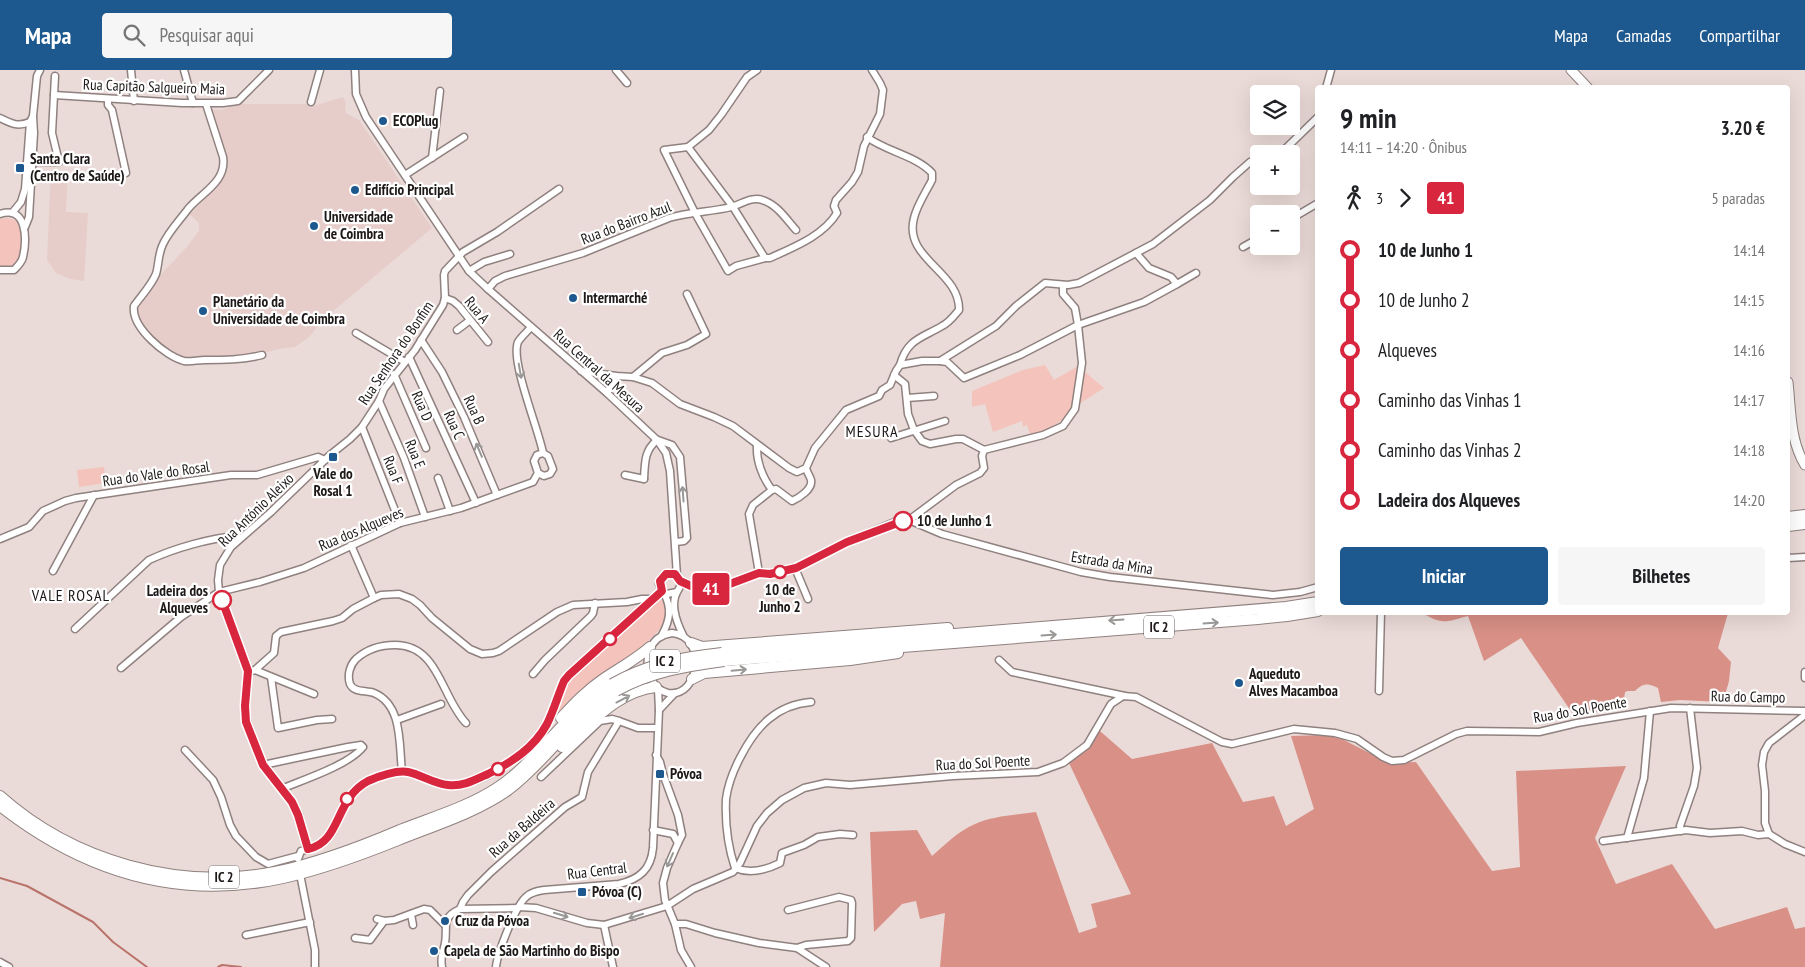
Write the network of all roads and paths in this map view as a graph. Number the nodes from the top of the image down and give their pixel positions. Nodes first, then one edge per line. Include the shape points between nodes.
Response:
1 (40, 70) edge
2 (130, 70) edge
3 (184, 70) edge
4 (269, 70) edge
5 (320, 70) edge
6 (355, 70) edge
7 (616, 70) edge
8 (757, 70) edge
9 (872, 70) edge
10 (1331, 70) edge
11 (1570, 70) edge
12 (55, 76) dead end
13 (627, 83) dead end
14 (1327, 85) edge
15 (1585, 85) edge
16 (440, 91) dead end
17 (54, 95) junction
18 (108, 99) junction
19 (134, 101) junction
20 (311, 102) dead end
21 (194, 103) junction
22 (206, 104) junction
23 (0, 118) edge
24 (31, 119) junction
25 (1315, 120) edge
26 (867, 137) junction
27 (464, 138) dead end
28 (1289, 145) edge
29 (685, 147) junction
30 (432, 158) junction
31 (1250, 162) edge
32 (29, 164) junction
33 (126, 173) dead end
34 (405, 175) junction
35 (559, 189) dead end
36 (1315, 205) edge
37 (732, 207) junction
38 (12, 213) junction
39 (695, 213) junction
40 (0, 214) edge
41 (1300, 214) edge
42 (25, 227) junction
43 (796, 230) dead end
44 (1250, 243) edge
45 (1243, 247) dead end
46 (1136, 253) junction
47 (510, 254) dead end
48 (459, 256) junction
49 (765, 258) junction
50 (0, 270) edge
51 (469, 270) junction
52 (1196, 274) dead end
53 (1177, 284) junction
54 (1063, 285) junction
55 (488, 289) junction
56 (687, 294) dead end
57 (445, 298) junction
58 (469, 321) junction
59 (1078, 325) junction
60 (531, 327) junction
61 (457, 330) dead end
62 (356, 333) dead end
63 (421, 340) junction
64 (488, 342) dead end
65 (262, 355) dead end
66 (407, 359) junction
67 (940, 361) junction
68 (900, 365) junction
69 (581, 371) junction
70 (394, 374) junction
71 (894, 375) junction
72 (616, 376) junction
73 (633, 376) junction
74 (607, 393) junction
75 (934, 396) dead end
76 (907, 398) junction
77 (379, 401) junction
78 (1790, 401) edge
79 (945, 421) dead end
80 (362, 427) junction
81 (914, 430) junction
82 (891, 438) dead end
83 (657, 440) junction
84 (757, 444) junction
85 (426, 448) dead end
86 (984, 450) junction
87 (543, 453) junction
88 (328, 457) junction
89 (1805, 465) edge
90 (805, 471) junction
91 (538, 473) junction
92 (624, 475) dead end
93 (438, 478) dead end
94 (772, 490) junction
95 (94, 495) junction
96 (497, 495) junction
97 (476, 503) junction
98 (450, 511) junction
99 (1805, 515) edge
100 (425, 517) junction
101 (1790, 517) edge
102 (909, 520) junction
103 (400, 523) junction
104 (1805, 524) edge
105 (1790, 526) edge
106 (240, 538) junction
107 (0, 539) edge
108 (676, 542) junction
109 (351, 545) junction
110 (1805, 557) edge
111 (1790, 558) edge
112 (796, 568) junction
113 (53, 571) dead end
114 (759, 573) junction
115 (677, 582) junction
116 (1315, 588) edge
117 (219, 592) junction
118 (663, 592) junction
119 (374, 598) junction
120 (653, 599) junction
121 (808, 599) dead end
122 (1315, 602) edge
123 (595, 603) junction
124 (1315, 611) edge
125 (1381, 615) edge
126 (75, 629) dead end
127 (1016, 629) junction
128 (662, 635) junction
129 (683, 635) junction
130 (1000, 639) junction
131 (691, 643) junction
132 (650, 647) junction
133 (723, 657) junction
134 (999, 660) dead end
135 (121, 668) dead end
136 (251, 671) junction
137 (1805, 672) edge
138 (533, 674) dead end
139 (271, 677) junction
140 (1805, 678) edge
141 (692, 679) junction
142 (614, 687) junction
143 (657, 688) junction
144 (639, 691) junction
145 (1379, 691) dead end
146 (676, 692) junction
147 (314, 694) dead end
148 (1128, 697) junction
149 (659, 702) junction
150 (810, 702) dead end
151 (441, 704) dead end
152 (1690, 708) junction
153 (659, 710) junction
154 (1650, 710) junction
155 (1805, 713) edge
156 (332, 719) dead end
157 (397, 720) junction
158 (619, 721) junction
159 (466, 723) dead end
160 (657, 728) junction
161 (546, 744) junction
162 (185, 750) dead end
163 (656, 755) junction
164 (542, 760) junction
165 (263, 765) junction
166 (402, 772) junction
167 (541, 777) dead end
168 (281, 789) junction
169 (0, 796) edge
170 (0, 806) edge
171 (653, 830) junction
172 (1681, 831) junction
173 (853, 834) dead end
174 (1769, 834) junction
175 (1627, 838) junction
176 (1603, 841) dead end
177 (678, 843) junction
178 (308, 849) junction
179 (1805, 852) edge
180 (735, 868) junction
181 (301, 879) dead end
182 (668, 906) junction
183 (518, 907) junction
184 (460, 909) junction
185 (788, 910) dead end
186 (411, 914) junction
187 (450, 914) junction
188 (439, 920) junction
189 (310, 922) junction
190 (675, 924) junction
191 (413, 925) dead end
192 (445, 925) junction
193 (604, 925) junction
194 (246, 935) dead end
195 (356, 938) dead end
196 (798, 948) junction
197 (0, 962) edge
198 (9, 967) edge
199 (315, 967) edge
200 (442, 967) edge
201 (496, 967) edge
202 (613, 967) edge
203 (691, 967) edge
204 (826, 967) edge

1 - 24 street
2 - 19 street
3 - 21 street
4 - 22 street, Rua Capitão Salgueiro Maia via 238,101
5 - 20 street
6 - 34 street, Rua Central da Mesura via 360,105
7 - 13 street
8 - 29 street via 747,77 709,130
9 - 26 street via 883,90 880,114
10 - 14 street
11 - 15 main road
12 - 17 street
16 - 30 street
17 - 18 street, Rua Capitão Salgueiro Maia
17 - 32 street via 52,133 59,162
18 - 19 street, Rua Capitão Salgueiro Maia
18 - 33 street
19 - 21 street, Rua Capitão Salgueiro Maia
21 - 22 street, Rua Capitão Salgueiro Maia
22 - 65 street via 223,157 221,173 213,187 193,203 167,237 160,252 157,272 133,310 141,328 160,348 184,361 248,359
23 - 24 street via 22,126
24 - 32 street via 34,122
25 - 28 street
26 - 49 street via 858,172 836,200 837,213 833,220 801,244
26 - 68 street via 923,165 932,173 932,180 913,220 914,238 918,248 954,289 959,304 959,310 942,326 908,346
27 - 30 street
29 - 37 street
29 - 39 street via 664,150
30 - 34 street
31 - 46 street via 1210,200 1153,244
32 - 38 street via 21,202
32 - 42 street via 29,217
34 - 48 street, Rua Central da Mesura
35 - 48 street, Rua Senhora do Bonfim
36 - 41 street
37 - 39 street, Rua do Bairro Azul
37 - 43 street, Rua do Bairro Azul via 755,198 764,200
37 - 49 street
38 - 40 street
38 - 42 street
39 - 49 street via 728,271
39 - 55 street, Rua do Bairro Azul via 679,215 576,255 505,276
42 - 50 street via 20,264 14,270
44 - 45 street
46 - 53 street via 1149,268 1171,277
46 - 54 street via 1079,283
47 - 51 street
48 - 51 street, Rua Central da Mesura
48 - 57 street, Rua Senhora do Bonfim via 445,271
51 - 55 street, Rua Central da Mesura
52 - 53 street
53 - 59 street via 1144,302
54 - 59 street via 1063,294 1075,308
54 - 67 street via 1045,283 996,326
55 - 60 street, Rua Central da Mesura
56 - 73 street via 706,334 687,345 662,353
57 - 58 street, Rua A via 453,301
57 - 63 street, Rua Senhora do Bonfim
58 - 61 street
58 - 64 street, Rua A
59 - 67 street via 1020,355 964,378 947,362
59 - 86 street via 1082,363 1074,410 1063,426 1043,435
60 - 69 street, Rua Central da Mesura
60 -> 87 street via 518,342 517,350 520,376
62 - 66 street
63 - 66 street, Rua Senhora do Bonfim
96 -> 63 street, Rua B via 442,372
66 - 70 street, Rua Senhora do Bonfim
66 - 97 street, Rua C
67 - 68 street
68 - 71 street
69 - 72 street
69 - 74 street, Rua Central da Mesura
70 - 77 street, Rua Senhora do Bonfim
70 - 85 street, Rua D
71 - 76 street via 905,384
71 - 90 street via 890,385 879,396 846,410 815,448
72 - 73 street
72 - 74 street
73 - 84 street via 652,383 680,404 733,426
74 - 83 street, Rua Central da Mesura
75 - 76 street
76 - 81 street
77 - 80 street, Rua Senhora do Bonfim
77 - 100 street, Rua E
78 - 89 main road via 1794,440
79 - 81 street
80 - 88 street, Rua Senhora do Bonfim
80 - 103 street, Rua F
81 - 82 street
81 - 86 street via 922,441 930,444 963,439
83 - 92 street via 646,455 644,479
83 - 108 street, Rua Central da Mesura via 669,460
108 -> 83 street via 687,538 680,457 672,445
84 - 90 street via 789,468
84 - 94 street via 756,455
86 - 102 street via 984,468 980,473 956,485
87 - 91 street via 534,461
87 - 91 street via 548,456 553,469 544,476
88 - 95 street, Rua do Vale do Rosal via 257,475 231,475
88 - 106 street, Rua António Aleixo via 272,512
90 - 94 street via 811,481 810,487 800,498 792,501 776,489
91 - 96 street, Rua dos Alqueves via 533,482
93 - 98 street
94 - 114 street via 753,505 749,514
95 - 107 street, Rua do Vale do Rosal via 65,501 39,514 29,527
95 - 113 street
96 - 97 street, Rua dos Alqueves
97 - 98 street, Rua dos Alqueves
98 - 100 street, Rua dos Alqueves
99 - 101 highway
100 - 103 street, Rua dos Alqueves
102 - 112 street via 895,522 847,542
102 - 116 street, Estrada da Mina via 942,534 1110,577 1273,595
103 - 109 street, Rua dos Alqueves
104 - 105 highway
106 - 117 street, Rua António Aleixo via 220,565
106 - 126 street via 226,537 150,560
108 - 115 street, Rua Central da Mesura
109 - 117 street, Rua dos Alqueves via 304,568
109 - 119 street
110 - 111 street
112 - 114 street
112 - 121 street
114 - 115 street via 707,590
115 - 118 street via 671,595
115 - 118 street via 666,574 659,584
115 - 129 street via 676,618
117 - 135 street, Rua dos Alqueves via 181,617
117 - 136 street
118 - 120 street
118 - 128 street via 670,614
119 - 123 street via 399,594 412,599 470,649 482,654 499,650 557,612 573,605
119 - 136 street via 342,618 281,632 276,636 274,652
120 - 123 street
120 - 166 street via 569,675 543,731 510,763 458,786
122 -> 127 highway, IC 2
123 - 138 street via 591,616
130 -> 124 highway, IC 2 via 1258,619
125 - 145 street
127 - 131 highway via 991,626 916,629 702,647
127 - 133 highway, IC 2
128 - 129 street
128 - 132 street
129 - 131 street
130 - 133 highway, IC 2
141 -> 130 highway via 704,673 850,660
131 - 141 street via 696,660
132 - 143 street via 648,670
132 - 161 highway via 578,700 561,718
133 - 142 highway, IC 2, bridge via 661,671
134 - 148 street via 1012,672
136 - 139 street
136 - 165 street via 246,722
137 - 140 street
139 - 147 street
139 - 156 street via 278,728
141 - 146 street
142 - 161 highway, IC 2 via 595,696
142 - 164 highway, IC 2
143 - 144 highway
143 - 146 street via 667,693
143 - 149 street, Rua Central
144 - 149 street via 651,694
164 -> 144 highway via 594,718
146 - 153 street
148 - 154 street, Rua do Sol Poente via 1136,697 1222,742 1232,744 1294,729 1335,732 1357,739 1392,761 1404,760 1467,731 1539,732
148 - 180 street, Rua do Sol Poente via 1123,696 1111,704 1088,744 1063,763 1038,772 850,785 826,783 804,788 767,813 754,830
149 - 153 street, Rua Central
150 - 180 street via 790,706 768,718 749,741 735,766 726,799 727,827
151 - 157 street
152 - 154 street, Rua do Sol Poente
152 - 155 street, Rua do Campo
152 - 172 street via 1697,768
153 - 160 street, Rua Central
154 - 175 street via 1644,778
155 - 174 street via 1769,743 1764,752 1765,823
157 - 159 street via 388,703 372,693 353,688 349,676 354,661 361,655 388,645 409,647 426,657 452,705
157 - 166 street
158 - 160 street via 638,728
158 - 167 street via 600,721
158 - 184 street, Rua da Baldeira via 588,772 582,797 565,807 491,872
160 - 163 street, Rua Central
161 - 169 highway, IC 2 via 510,779 474,800 324,859 273,872 234,877 184,876 103,858 57,836
162 - 178 street via 213,780 236,836 260,861 268,864 298,857
163 - 171 street, Rua Central
163 - 177 street via 678,815 682,835
164 - 170 highway, IC 2 via 507,790 461,815 319,868 282,878 237,884 156,880 110,868 53,843
165 - 168 street
165 - 168 street via 348,747 364,747 347,760
166 - 178 street via 368,781 355,790 330,835 321,844
168 - 178 street via 298,815
171 - 177 street via 673,834
171 - 183 street, Rua Central via 649,866 637,879 619,884 538,891 526,896
172 - 174 street
172 - 175 street
173 - 180 street via 818,837 782,853 780,863 769,868
174 - 179 street
175 - 176 street
177 -> 182 street via 664,878
180 - 182 street
181 - 189 street
182 - 190 street
182 -> 193 street
183 - 184 street
183 -> 193 street via 536,908
183 - 201 street, Rua Central
184 - 187 street
185 - 196 street via 839,898 852,903 851,938 848,942 806,944
186 - 188 street via 428,909
186 - 191 street
186 - 195 street via 394,920 380,920 370,940
187 - 188 street
187 - 192 street
188 - 192 street
189 - 194 street
189 - 199 street
190 - 196 street
190 - 203 street via 681,950
192 - 200 street
193 - 202 street
196 - 204 street
197 - 198 street

